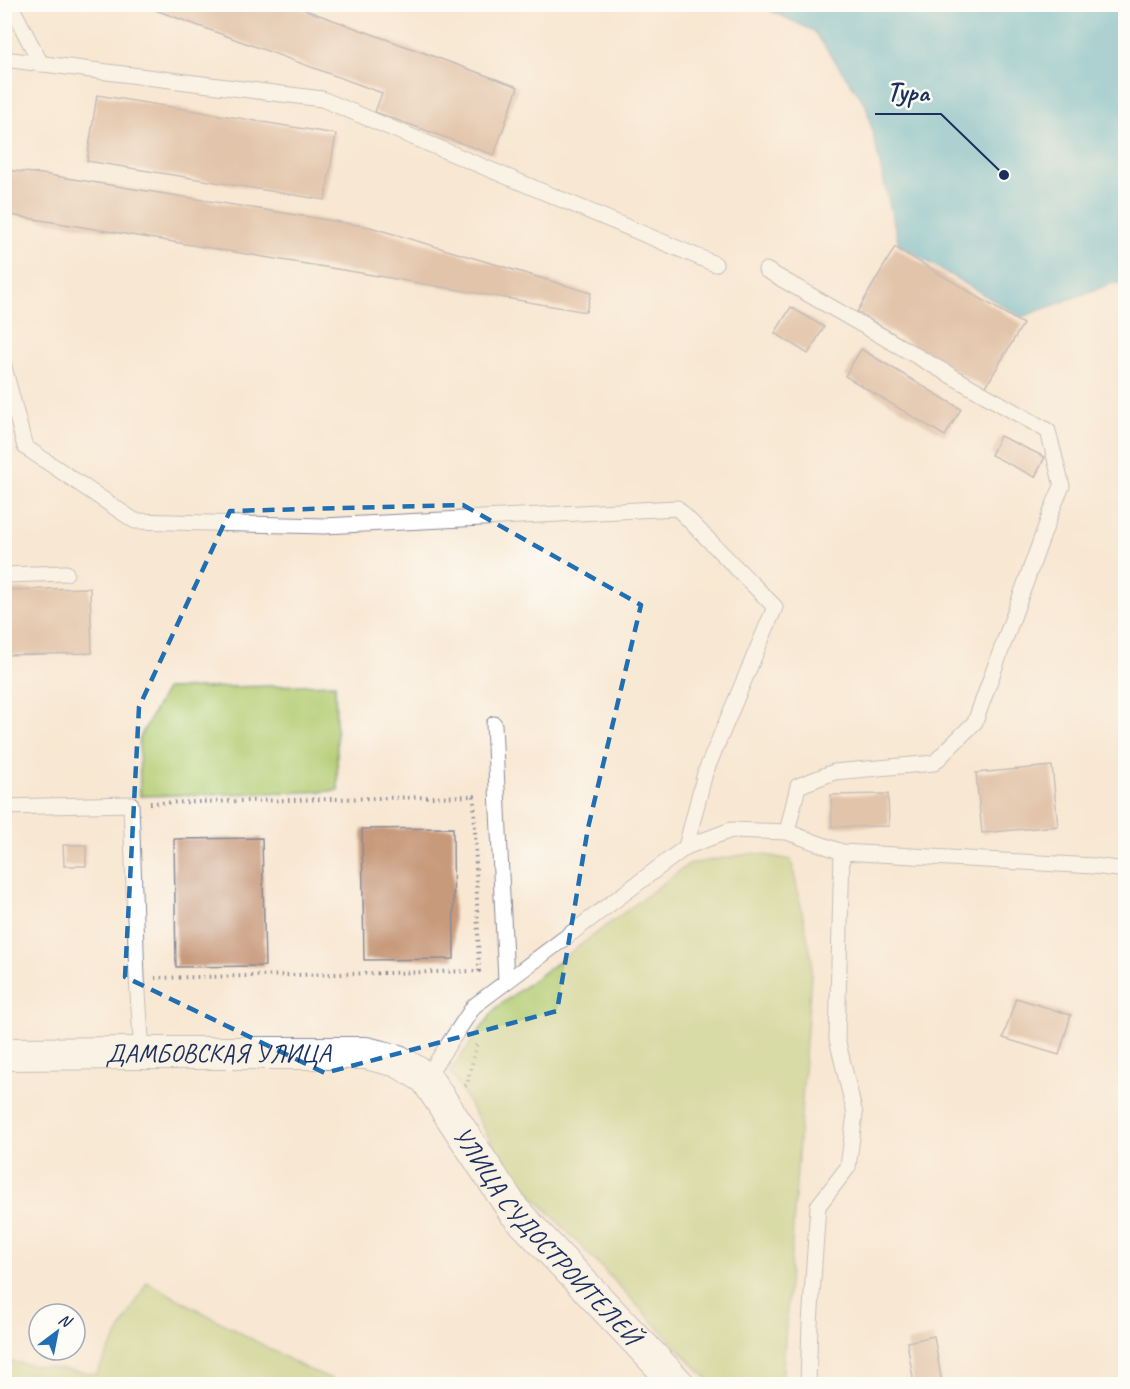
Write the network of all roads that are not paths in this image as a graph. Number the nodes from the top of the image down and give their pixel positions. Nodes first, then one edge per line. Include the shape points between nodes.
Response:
1 (10, 4) edge
2 (4, 59) edge
3 (41, 64) junction
4 (715, 264) dead end
5 (766, 270) dead end
6 (4, 368) edge
7 (66, 573) dead end
8 (4, 575) edge
9 (494, 723) dead end
10 (4, 807) edge
11 (787, 832) junction
12 (686, 847) junction
13 (842, 852) junction
14 (1125, 870) edge
15 (506, 981) junction
16 (142, 1053) junction
17 (4, 1054) edge
18 (426, 1078) junction
19 (678, 1384) edge
20 (808, 1384) edge

1 - 3 lane
2 - 3 lane
3 - 4 lane via 322,99
5 - 11 lane via 1048,431 1062,486 975,722 934,763 834,772 798,786
6 - 12 lane via 25,447 135,521 324,526 677,508 775,607 705,773
7 - 8 lane
9 - 15 lane
10 - 16 lane via 132,804
11 - 12 lane via 731,830
11 - 13 lane
12 - 15 lane
13 - 14 lane
13 - 20 lane via 837,1039 855,1114 848,1167 818,1206
15 - 18 lane via 474,1006
16 - 17 street, ДАМБОВСКАЯ УЛИЦА
16 - 18 street, ДАМБОВСКАЯ УЛИЦА via 366,1053 398,1061
18 - 19 street, УЛИЦА СУДОСТРОИТЕЛЕЙ via 514,1211

